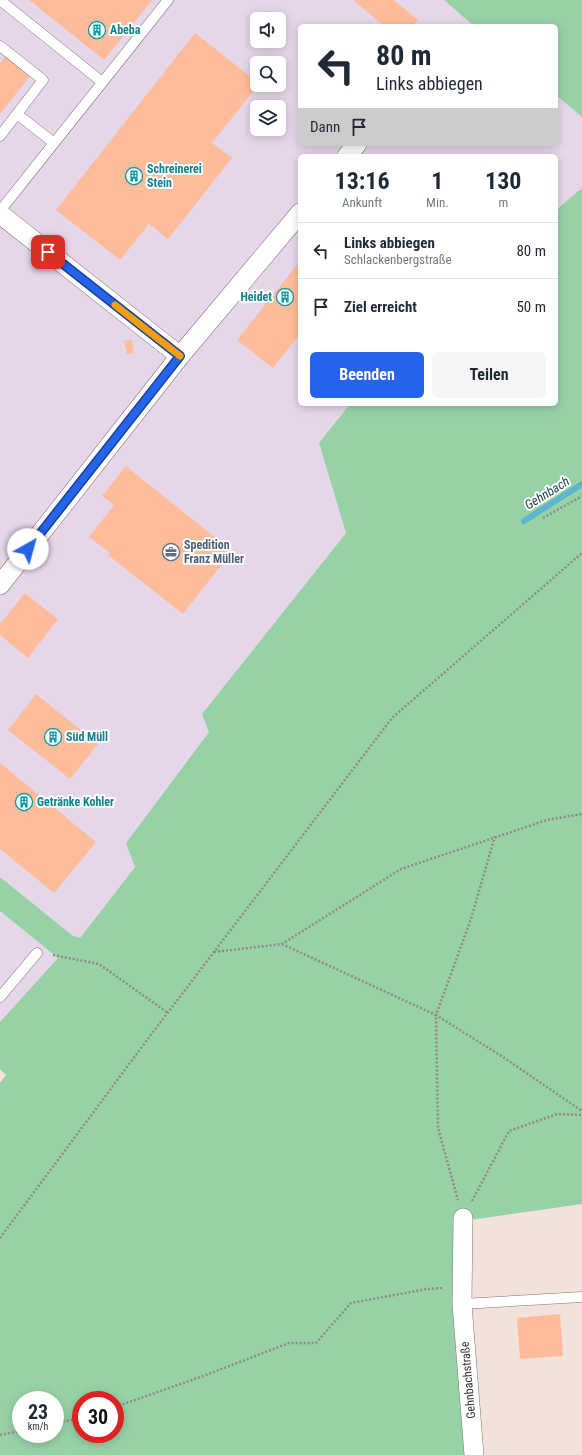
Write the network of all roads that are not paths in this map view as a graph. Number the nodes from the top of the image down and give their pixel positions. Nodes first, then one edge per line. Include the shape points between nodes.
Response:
1 (0, 0) edge
2 (168, 0) edge
3 (0, 46) edge
4 (102, 82) junction
5 (17, 114) junction
6 (0, 136) edge
7 (54, 142) junction
8 (355, 146) edge
9 (349, 154) edge
10 (0, 212) edge
11 (298, 215) edge
12 (180, 356) junction
13 (0, 585) edge
14 (37, 953) road end
15 (0, 997) edge
16 (463, 1218) road end
17 (463, 1296) junction
18 (582, 1296) edge
19 (474, 1455) edge

1 - 4 lane
2 - 4 lane
3 - 5 lane via 43,80
4 - 7 lane
5 - 6 lane
5 - 7 lane
7 - 10 lane
8 - 9 street
10 - 12 street
11 - 12 street
12 - 13 street
14 - 15 lane
16 - 17 street, Gehnbachstraße
17 - 18 lane
17 - 19 street, Gehnbachstraße

